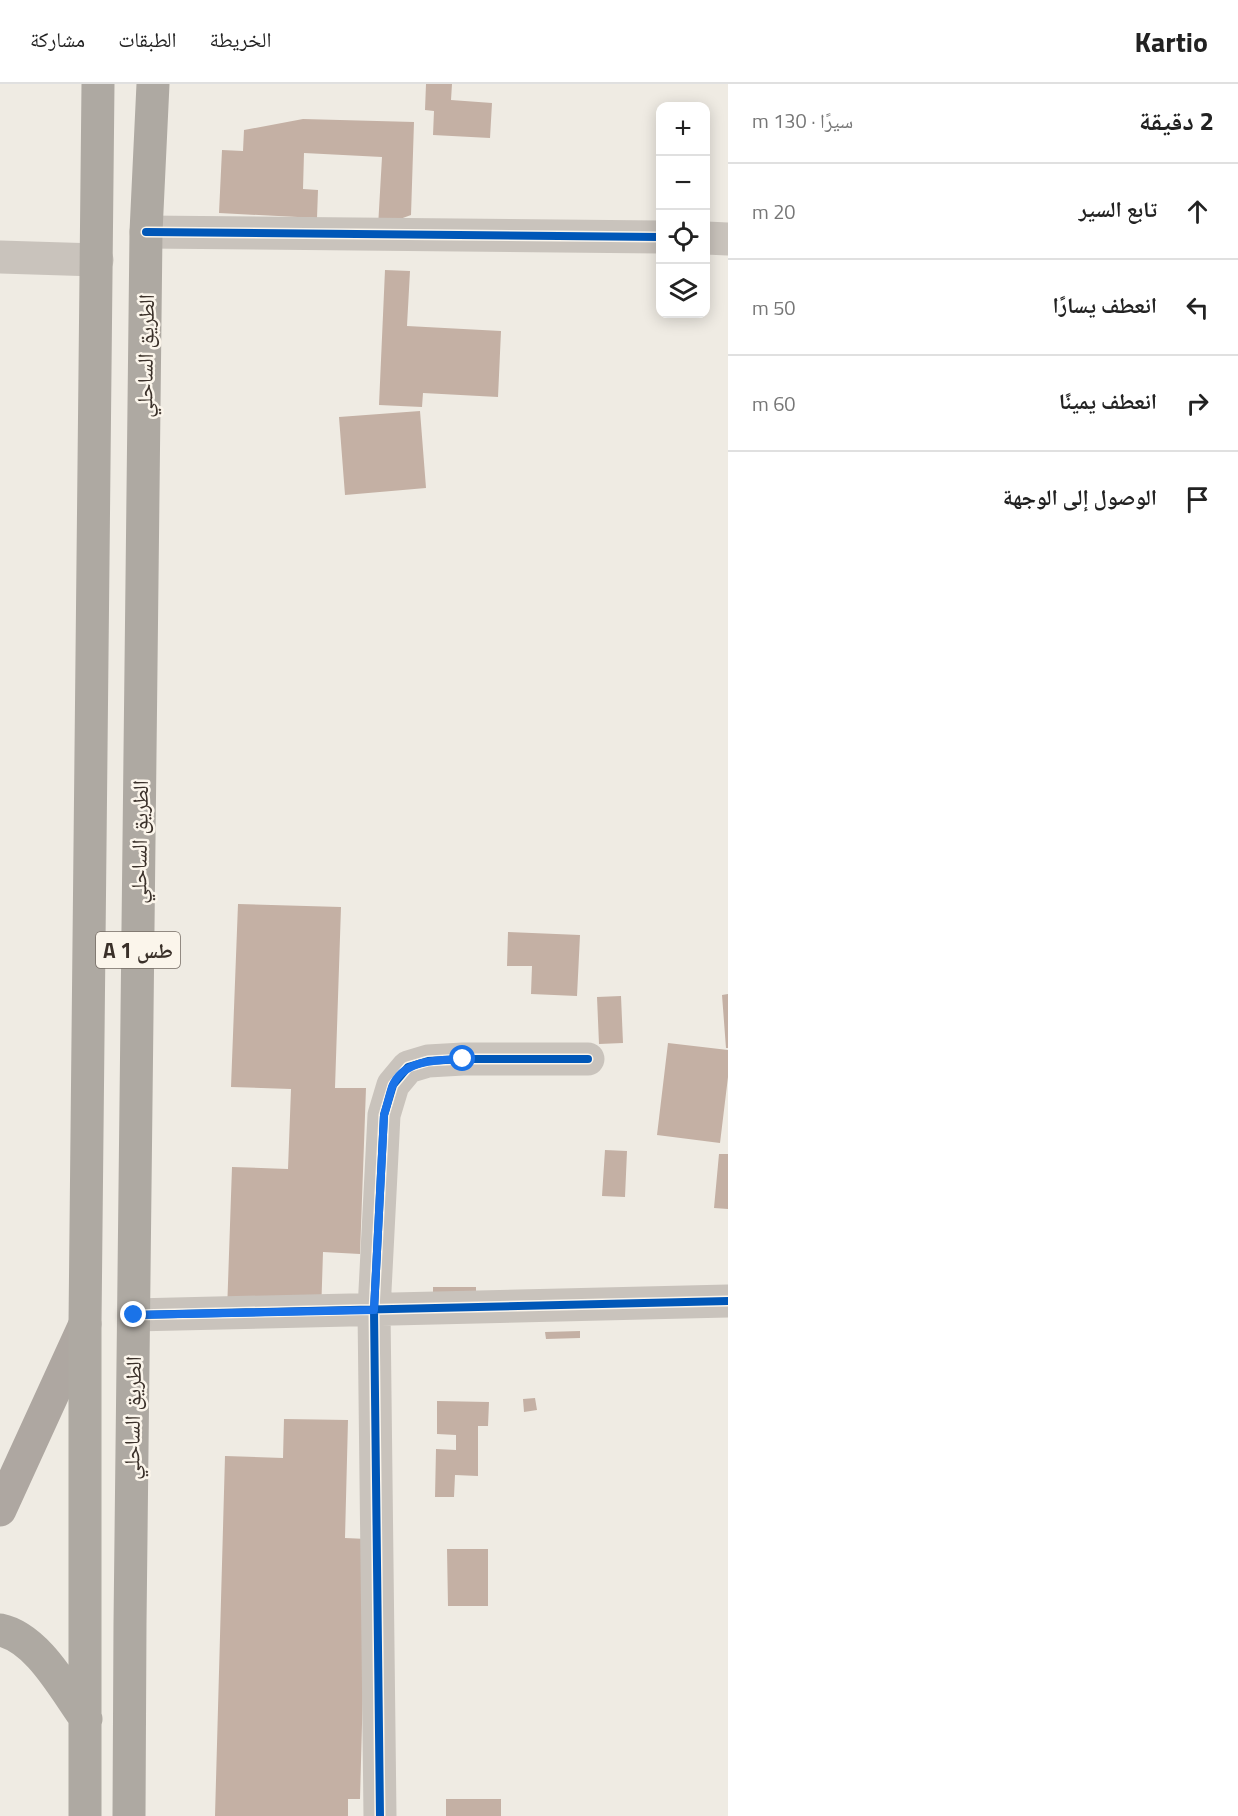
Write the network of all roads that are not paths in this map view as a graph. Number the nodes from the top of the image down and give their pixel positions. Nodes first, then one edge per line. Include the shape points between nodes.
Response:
1 (98, 84) edge
2 (153, 84) edge
3 (146, 232) junction
4 (656, 237) edge
5 (710, 238) edge
6 (728, 239) edge
7 (0, 257) edge
8 (97, 260) junction
9 (588, 1059) dead end
10 (728, 1301) edge
11 (374, 1310) junction
12 (134, 1315) junction
13 (85, 1324) junction
14 (0, 1510) edge
15 (0, 1630) edge
16 (86, 1719) junction
17 (84, 1816) edge
18 (129, 1816) edge
19 (380, 1816) edge

1 - 8 highway, الطريق الساحلي / A 1 طس
2 - 3 highway, الطريق الساحلي / A 1 طس
3 - 4 street
3 - 12 highway, الطريق الساحلي / A 1 طس
5 - 6 street
7 - 8 street
8 - 13 highway, الطريق الساحلي / A 1 طس
9 - 11 street via 428,1061 408,1068 393,1084 384,1115
10 - 11 street
11 - 12 street
11 - 19 street
12 - 18 highway, الطريق الساحلي / A 1 طس
13 - 14 main road
13 - 16 highway, الطريق الساحلي / A 1 طس
15 - 16 highway via 27,1642
16 - 17 highway, الطريق الساحلي / A 1 طس

